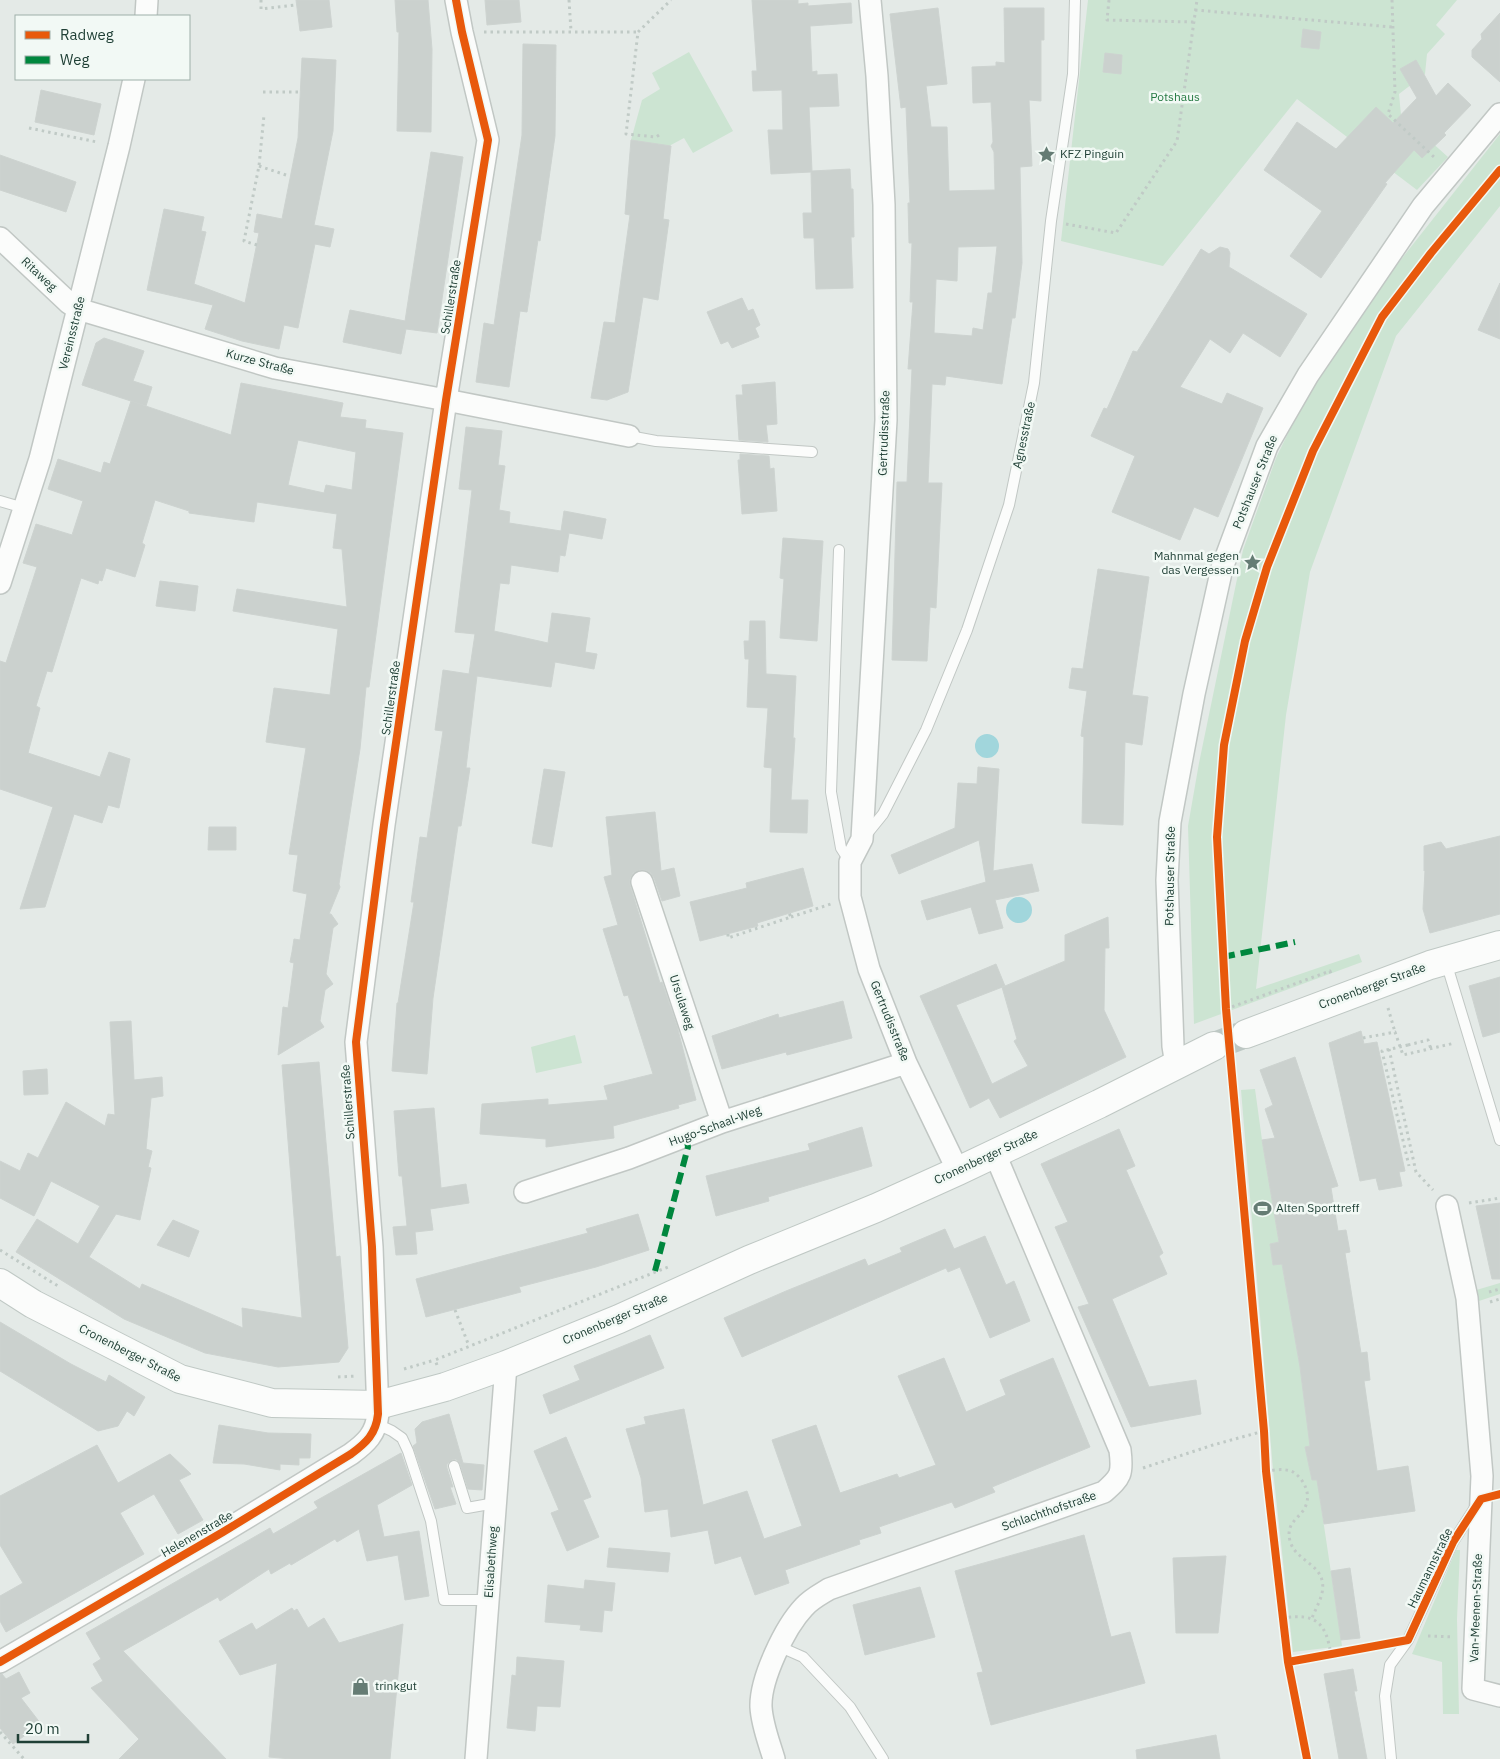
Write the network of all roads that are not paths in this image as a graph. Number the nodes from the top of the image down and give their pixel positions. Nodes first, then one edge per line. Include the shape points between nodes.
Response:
1 (147, 0) edge
2 (456, 0) edge
3 (870, 0) edge
4 (1075, 0) edge
5 (146, 15) edge
6 (134, 80) edge
7 (1500, 114) edge
8 (0, 238) edge
9 (78, 309) junction
10 (446, 400) junction
11 (630, 436) joint
12 (812, 452) dead end
13 (0, 502) edge
14 (24, 508) junction
15 (839, 550) dead end
16 (0, 583) edge
17 (862, 839) junction
18 (850, 862) junction
19 (642, 882) dead end
20 (1500, 945) edge
21 (1446, 960) junction
22 (1246, 1034) tunnel mouth
23 (1214, 1046) tunnel mouth
24 (906, 1063) junction
25 (1176, 1065) junction
26 (722, 1122) junction
27 (1500, 1140) edge
28 (995, 1154) junction
29 (958, 1172) junction
30 (524, 1192) dead end
31 (1447, 1206) road end
32 (0, 1283) edge
33 (506, 1365) junction
34 (378, 1414) junction
35 (454, 1466) dead end
36 (1490, 1496) edge
37 (495, 1503) junction
38 (488, 1600) junction
39 (778, 1646) junction
40 (0, 1662) edge
41 (1500, 1696) edge
42 (476, 1759) edge
43 (774, 1759) edge
44 (883, 1759) edge
45 (1391, 1759) edge

1 - 5 street
2 - 10 street, Schillerstraße via 488,140
3 - 17 street, Gertrudisstraße via 884,205 886,420
4 - 17 lane, Agnesstraße via 1073,74 1051,222 1034,383 1009,505 968,630 926,730 883,814
6 - 9 street, Vereinsstraße
7 - 25 street, Potshauser Straße via 1423,206 1308,375 1267,446 1222,568 1170,822 1167,880
8 - 9 street, Ritaweg
9 - 10 street, Kurze Straße via 275,368
9 - 14 street, Vereinsstraße via 40,459
10 - 11 street
10 - 34 street, Schillerstraße via 356,1042 372,1247
11 - 12 lane via 656,441
13 - 14 lane
14 - 16 street, Vereinsstraße
15 - 18 lane, Gertrudisstraße via 831,792 841,848
17 - 18 street, Gertrudisstraße
18 - 24 street, Gertrudisstraße via 850,897 869,969
19 - 26 street, Ursulaweg
20 - 21 main road, Cronenberger Straße
21 - 22 main road, Cronenberger Straße
21 - 27 lane
23 - 25 main road, Cronenberger Straße
24 - 26 street, Hugo-Schaal-Weg
24 - 29 street, Gertrudisstraße
25 - 28 main road, Cronenberger Straße
26 - 30 street, Hugo-Schaal-Weg via 629,1158
28 - 29 main road, Cronenberger Straße
28 - 39 street, Schlachthofstraße via 1120,1450 1122,1465 1119,1478 1104,1492 829,1589 805,1605
29 - 33 main road, Cronenberger Straße
31 - 36 street via 1467,1298 1482,1476
32 - 34 main road, Cronenberger Straße via 33,1304 180,1380 272,1403
33 - 34 main road, Cronenberger Straße
33 - 37 street, Elisabethweg
34 - 38 lane via 402,1438 408,1451 431,1521 444,1600
34 - 40 street, Helenenstraße via 372,1436 351,1454
35 - 37 lane via 467,1508
36 - 41 street, Van-Meenen-Straße via 1473,1689
36 - 45 lane, Haumannstraße via 1453,1542 1408,1640 1390,1665 1385,1696
37 - 38 street, Elisabethweg
38 - 42 street, Elisabethweg
39 - 43 street, Schlachthofstraße via 766,1676 761,1706
39 - 44 lane via 803,1657 850,1707

